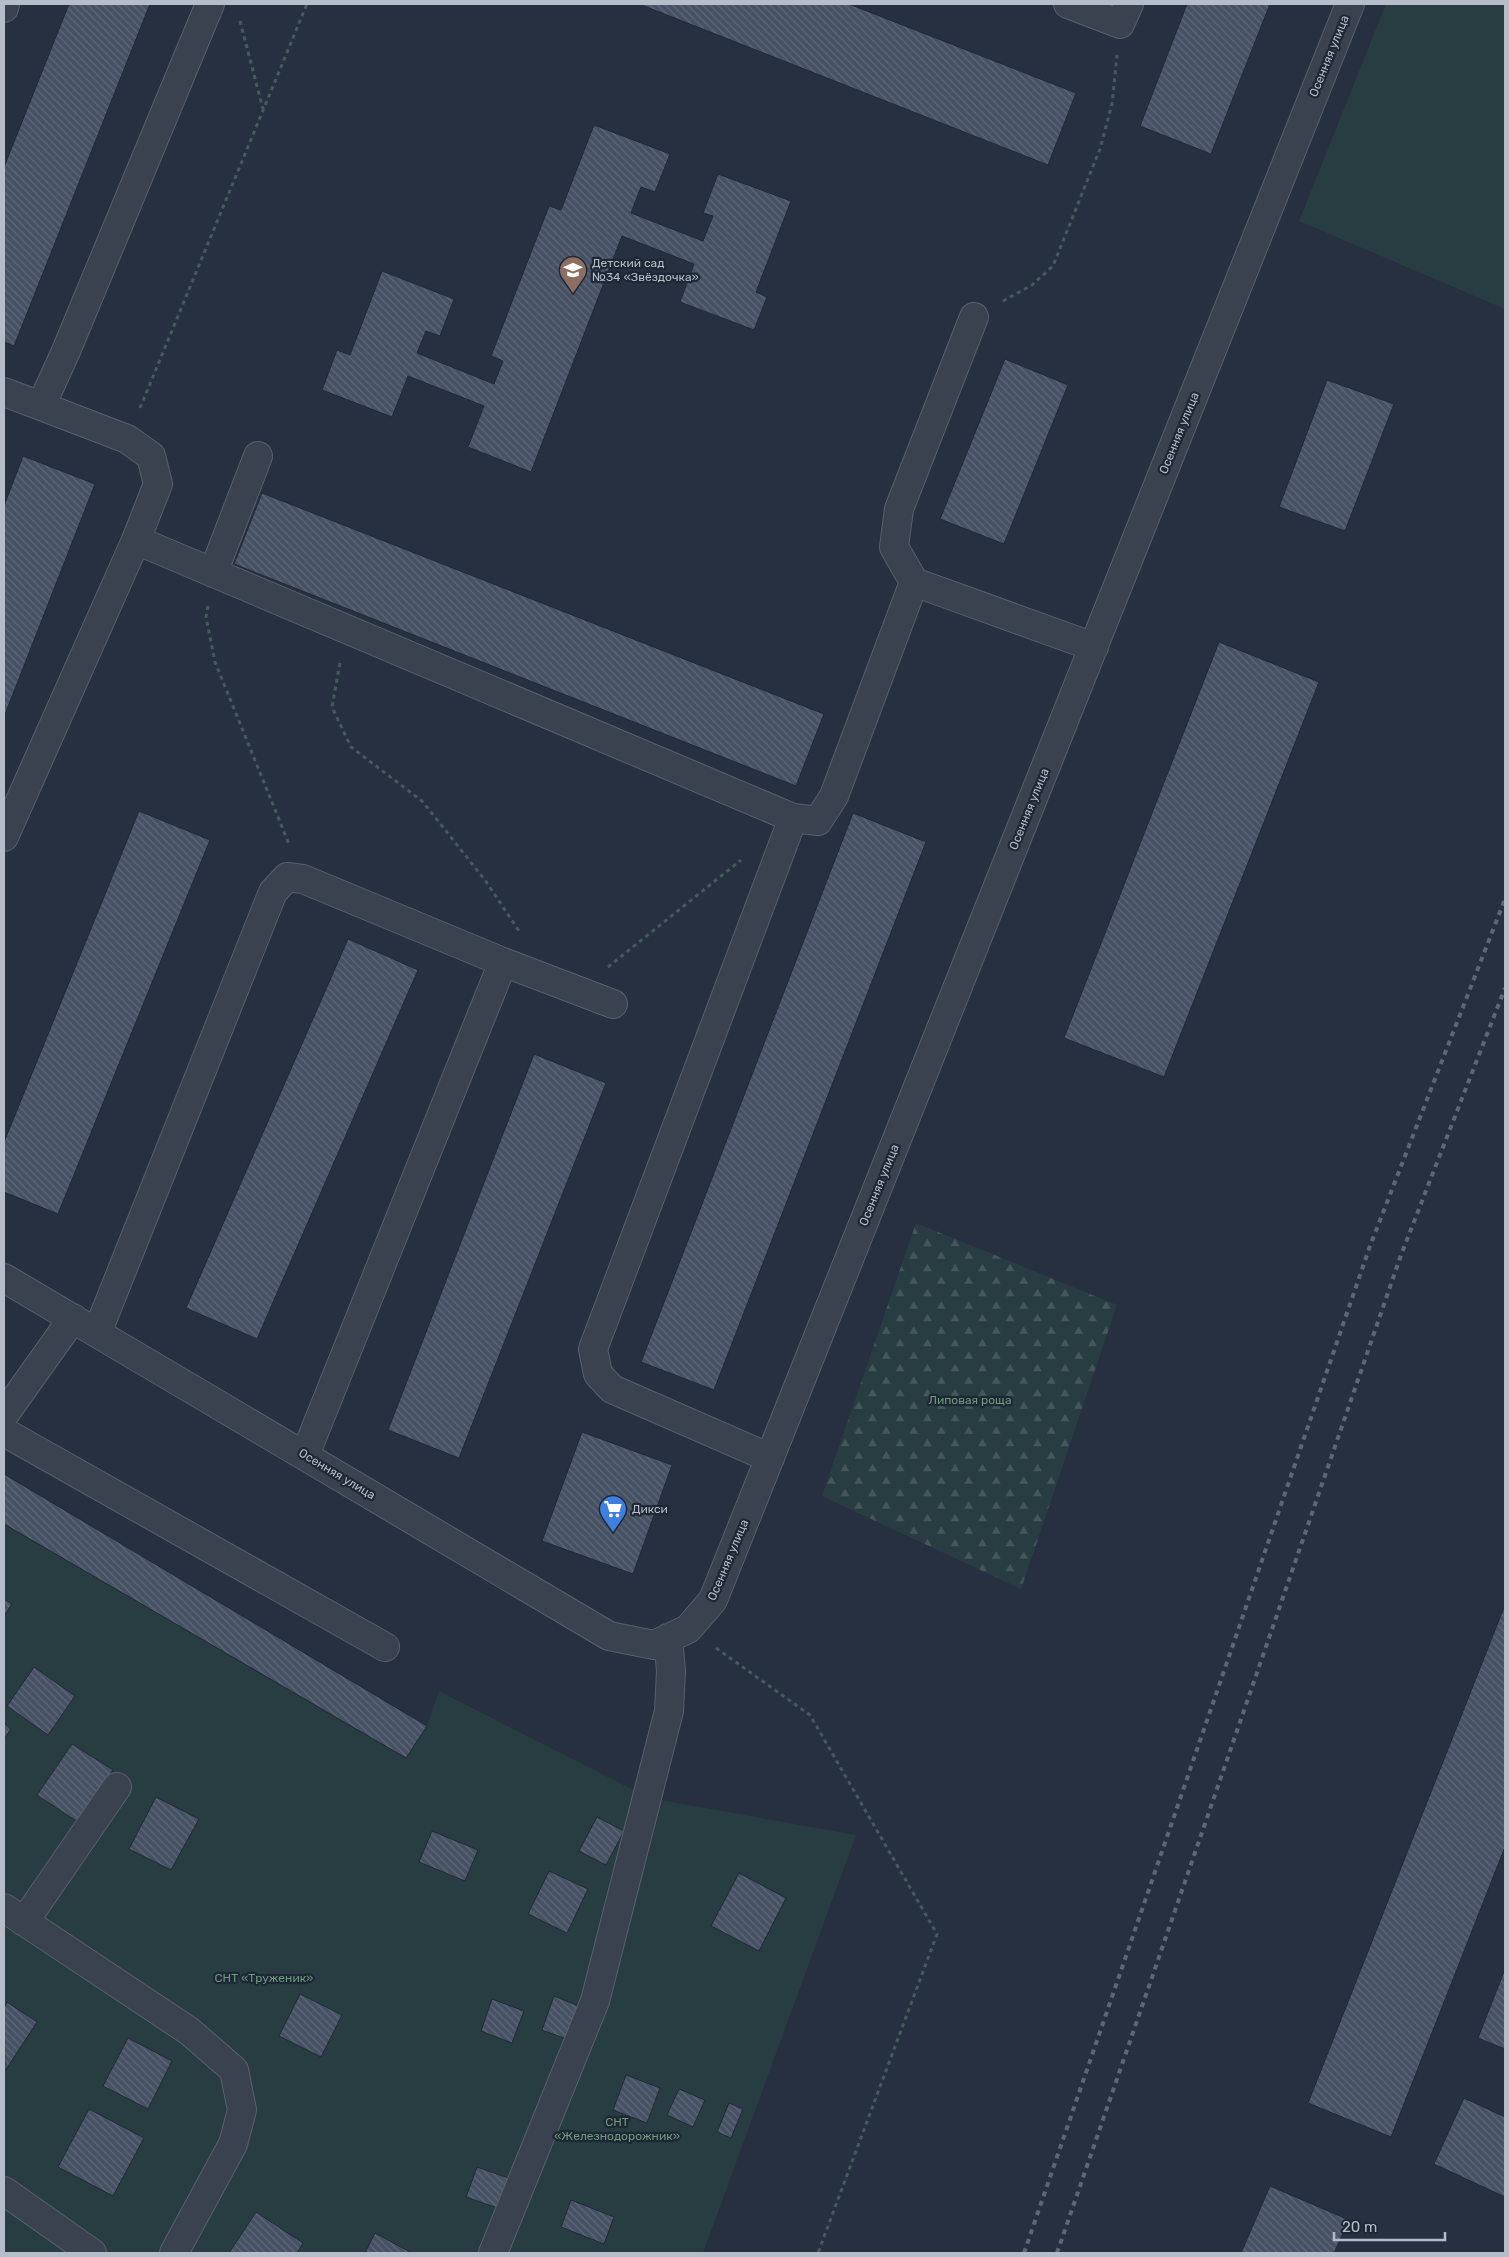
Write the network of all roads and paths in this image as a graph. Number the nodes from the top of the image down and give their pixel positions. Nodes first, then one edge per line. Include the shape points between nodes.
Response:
1 (6, 4) edge
2 (210, 4) edge
3 (307, 4) edge
4 (1068, 4) edge
5 (1350, 4) edge
6 (4, 8) edge
7 (238, 13) dead end
8 (1125, 14) edge
9 (264, 110) junction
10 (974, 317) joint
11 (4, 392) edge
12 (41, 406) junction
13 (127, 439) junction
14 (258, 456) dead end
15 (136, 540) junction
16 (213, 573) junction
17 (914, 582) junction
18 (350, 631) junction
19 (1094, 647) junction
20 (793, 818) junction
21 (4, 837) edge
22 (747, 855) dead end
23 (303, 879) junction
24 (524, 938) dead end
25 (503, 962) junction
26 (578, 991) junction
27 (613, 1004) dead end
28 (4, 1278) edge
29 (73, 1318) junction
30 (97, 1333) junction
31 (4, 1415) edge
32 (4, 1432) edge
33 (304, 1455) junction
34 (770, 1458) junction
35 (678, 1633) junction
36 (385, 1647) dead end
37 (117, 1787) dead end
38 (14, 1915) edge
39 (4, 2192) edge
40 (92, 2253) edge
41 (174, 2253) edge
42 (493, 2253) edge
43 (818, 2253) edge

1 - 6 street
2 - 12 street
3 - 9 path
4 - 8 street
5 - 19 street, Осенняя улица
7 - 9 path
8 - 10 path via 1112,104 1100,149 1053,266 1032,286
9 - 13 path
10 - 17 street via 899,509 894,547
11 - 12 street
12 - 13 street
13 - 15 street via 151,456 158,484
14 - 16 street
15 - 16 street
15 - 21 street
16 - 18 street
16 - 23 path via 206,616 215,662
17 - 19 street
17 - 20 street via 834,796 818,821
18 - 20 street
18 - 24 path via 338,670 332,707 351,747 422,801 485,880
19 - 34 street, Осенняя улица
20 - 34 street via 593,1349 598,1374 612,1389
22 - 26 path
23 - 25 street
23 - 30 street via 287,877 273,892
25 - 26 street
25 - 33 street
26 - 27 street
28 - 29 street, Осенняя улица
29 - 30 street, Осенняя улица
29 - 31 street
30 - 33 street, Осенняя улица
32 - 36 street
33 - 35 street, Осенняя улица via 609,1636 654,1645
34 - 35 street, Осенняя улица via 713,1600
35 - 42 street via 671,1671 669,1711 595,2001
35 - 43 path via 810,1715 937,1934
37 - 38 street
38 - 41 street via 189,2031 234,2070 242,2110 233,2144
39 - 40 street

